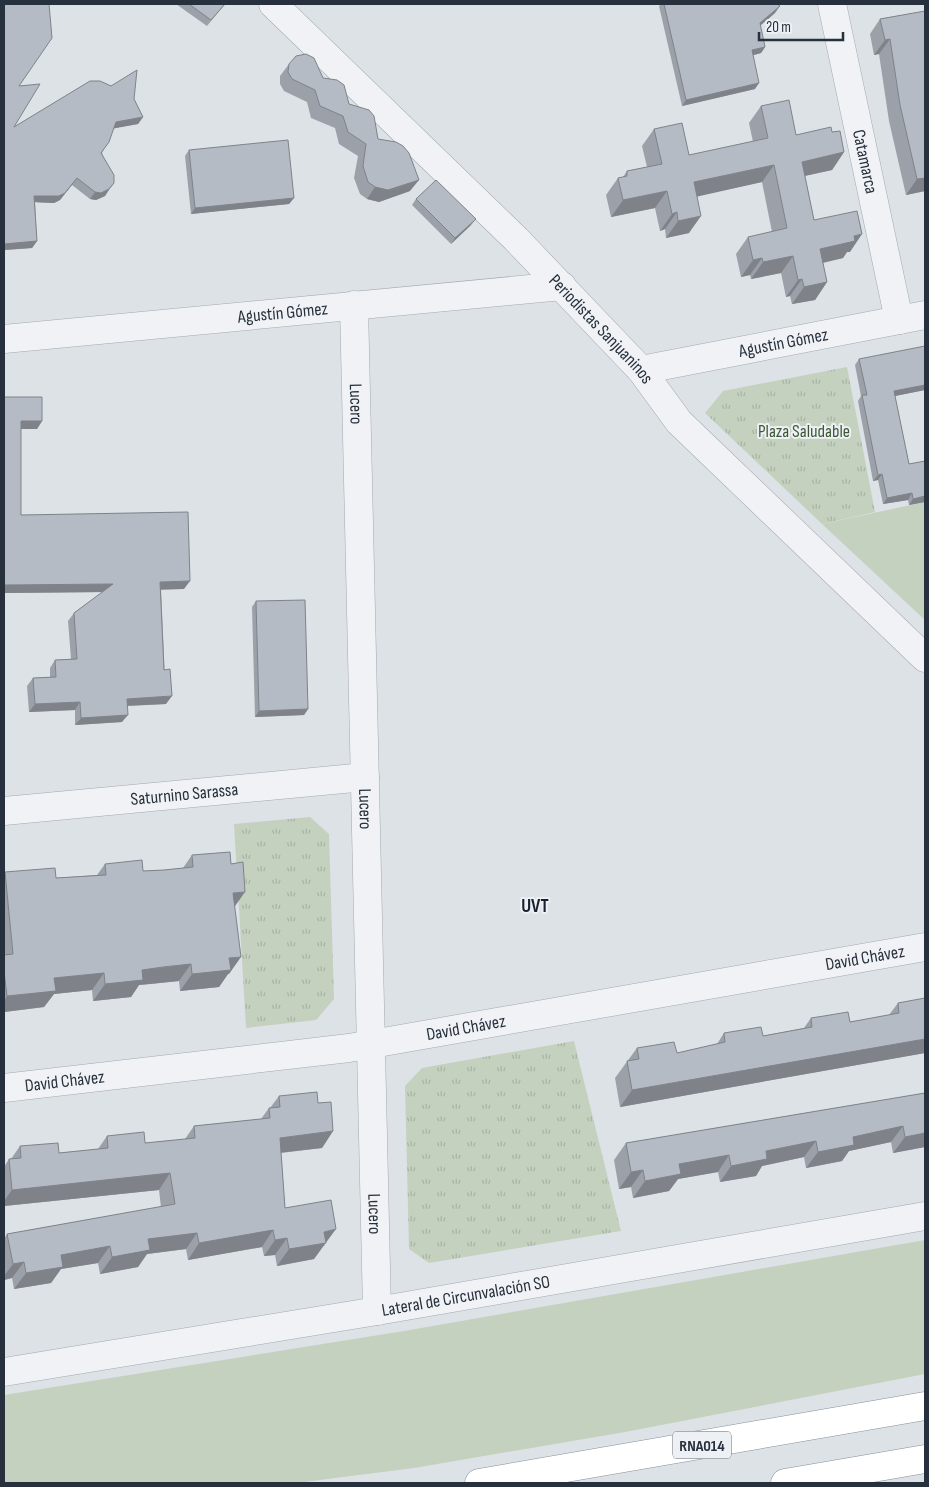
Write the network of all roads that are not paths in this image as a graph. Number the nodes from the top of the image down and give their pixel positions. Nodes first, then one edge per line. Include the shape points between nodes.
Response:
1 (273, 4) edge
2 (832, 4) edge
3 (562, 286) junction
4 (354, 306) junction
5 (912, 318) edge
6 (4, 339) edge
7 (641, 370) junction
8 (925, 658) edge
9 (365, 777) junction
10 (4, 811) edge
11 (925, 947) edge
12 (371, 1044) junction
13 (4, 1088) edge
14 (925, 1216) edge
15 (377, 1311) junction
16 (4, 1372) edge
17 (925, 1406) edge
18 (925, 1459) edge
19 (479, 1483) edge
20 (785, 1483) edge

1 - 3 street, Periodistas Sanjuaninos
2 - 5 street, Catamarca
3 - 4 street, Agustín Gómez
3 - 7 street, Periodistas Sanjuaninos
4 - 6 street, Agustín Gómez
4 - 9 street, Lucero
5 - 7 street, Agustín Gómez
7 - 8 street, Periodistas Sanjuaninos via 679,422
9 - 10 street, Saturnino Sarassa
9 - 12 street, Lucero
11 - 12 street, David Chávez
12 - 13 street, David Chávez
12 - 15 street, Lucero
14 - 15 street, Lateral de Circunvalación SO
15 - 16 street, Lateral de Circunvalación SO
17 - 19 highway, RNA014
18 - 20 highway

